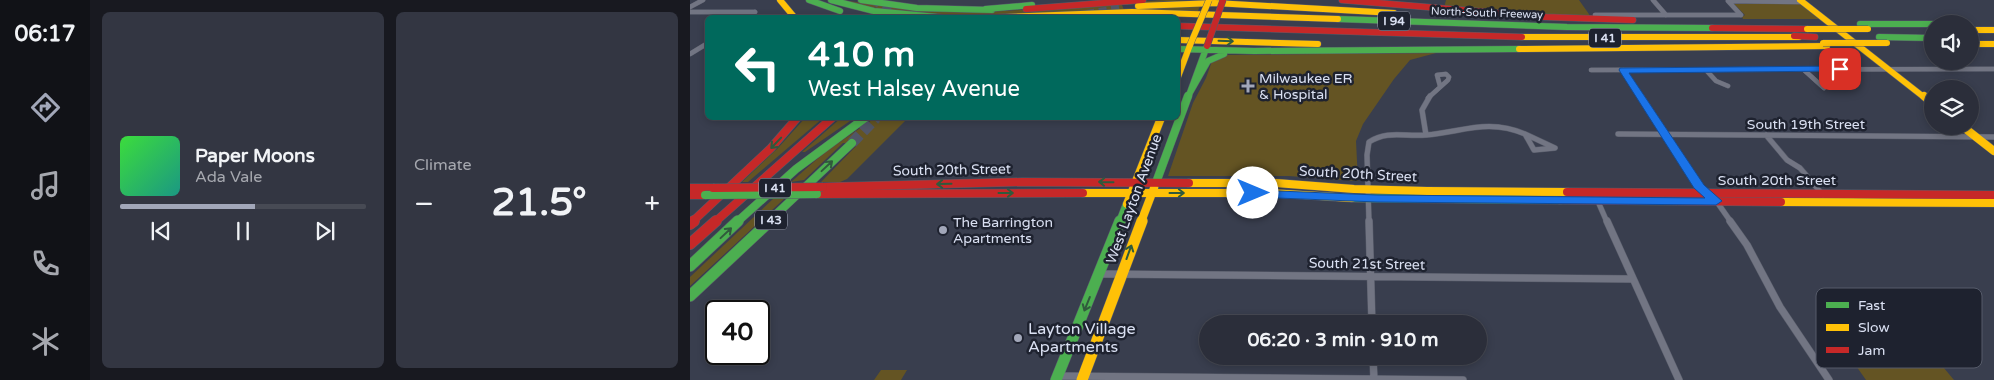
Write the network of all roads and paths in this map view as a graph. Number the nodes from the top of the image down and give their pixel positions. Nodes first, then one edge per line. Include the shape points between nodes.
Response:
1 (703, 0) edge
2 (780, 0) edge
3 (798, 0) edge
4 (809, 0) edge
5 (831, 0) edge
6 (861, 0) edge
7 (1076, 0) edge
8 (1144, 0) edge
9 (1209, 0) edge
10 (1223, 0) edge
11 (1244, 0) edge
12 (1342, 0) edge
13 (1653, 0) edge
14 (1728, 1) edge
15 (1801, 1) edge
16 (690, 7) edge
17 (1123, 8) tunnel mouth
18 (936, 9) junction
19 (690, 12) edge
20 (753, 15) edge
21 (792, 15) edge
22 (829, 15) edge
23 (862, 15) edge
24 (912, 15) edge
25 (1056, 15) edge
26 (1428, 15) junction
27 (1595, 15) dead end
28 (1180, 18) edge
29 (1670, 18) junction
30 (1924, 24) edge
31 (1979, 25) edge
32 (1994, 25) edge
33 (1180, 26) edge
34 (1803, 26) junction
35 (1864, 26) junction
36 (1924, 30) edge
37 (1979, 30) edge
38 (1994, 30) edge
39 (1411, 33) junction
40 (1799, 37) junction
41 (1924, 38) edge
42 (1979, 38) edge
43 (1994, 38) edge
44 (1180, 40) edge
45 (1821, 42) junction
46 (1924, 44) edge
47 (1979, 44) edge
48 (1994, 44) edge
49 (705, 45) edge
50 (1189, 48) junction
51 (1206, 48) junction
52 (1634, 48) junction
53 (1180, 50) edge
54 (1254, 52) junction
55 (690, 54) edge
56 (1888, 69) junction
57 (1591, 70) dead end
58 (1623, 70) junction
59 (1706, 70) junction
60 (1804, 70) junction
61 (1992, 70) edge
62 (1180, 72) edge
63 (1440, 86) dead end
64 (1728, 86) dead end
65 (1824, 88) dead end
66 (1188, 96) junction
67 (1924, 97) edge
68 (1180, 117) edge
69 (795, 120) edge
70 (830, 120) edge
71 (862, 120) edge
72 (1160, 120) edge
73 (1179, 120) edge
74 (1426, 134) junction
75 (1526, 134) junction
76 (1618, 134) dead end
77 (1665, 134) junction
78 (1766, 135) junction
79 (1973, 135) edge
80 (1976, 137) junction
81 (1994, 137) edge
82 (852, 143) tunnel mouth
83 (1994, 151) edge
84 (752, 166) junction
85 (1135, 183) junction
86 (1155, 183) junction
87 (881, 186) junction
88 (690, 188) edge
89 (820, 190) junction
90 (1131, 193) junction
91 (1151, 193) junction
92 (1706, 193) junction
93 (874, 194) junction
94 (1368, 194) junction
95 (1822, 194) junction
96 (690, 195) edge
97 (1596, 196) junction
98 (1994, 196) edge
99 (1716, 201) junction
100 (1829, 202) junction
101 (1994, 203) edge
102 (690, 215) edge
103 (690, 224) edge
104 (690, 244) edge
105 (690, 266) edge
106 (1100, 274) junction
107 (1121, 274) junction
108 (1371, 277) junction
109 (1634, 279) junction
110 (690, 296) edge
111 (1372, 315) edge
112 (1816, 361) edge
113 (1373, 365) edge
114 (1821, 368) edge
115 (1057, 378) edge
116 (1083, 378) edge
117 (1374, 380) edge
118 (1463, 380) edge
119 (1679, 380) edge
120 (1829, 380) edge

1 - 16 street
2 - 21 main road
3 - 22 main road
4 - 23 main road
5 - 24 main road via 866,10
6 - 18 main road
7 - 18 main road via 1009,8
8 - 18 main road via 1013,10
9 - 50 main road, bridge
10 - 51 main road, West Layton Avenue, bridge
11 - 26 main road
12 - 29 main road via 1546,17
13 - 29 street
14 - 15 street
14 - 29 street via 1741,15
15 - 56 main road
17 - 26 main road, I 41 via 1215,3
19 - 20 street via 756,12
25 - 34 main road, North-South Freeway / I 94 via 1132,12 1567,27
26 - 29 main road, I 41 via 1580,21
27 - 29 street
28 - 40 main road, North-South Freeway / I 94
29 - 34 main road, I 41
30 - 35 main road
31 - 32 main road
33 - 39 main road, I 41
34 - 35 main road, North-South Freeway / I 94, bridge
35 - 36 main road, North-South Freeway / I 94
37 - 38 main road
39 - 40 main road, I 41 via 1613,38
39 - 45 main road via 1502,40
40 - 45 main road, North-South Freeway / I 41
41 - 45 main road, North-South Freeway / I 41 via 1879,37
42 - 43 main road
44 -> 52 main road
45 - 46 main road, bridge
45 - 52 main road
47 - 48 main road
49 - 55 street
50 - 51 main road
50 - 53 main road
50 - 62 main road
51 - 54 main road
51 - 66 main road, West Layton Avenue
52 - 54 main road
54 - 66 main road via 1227,54 1208,61
56 - 60 street
56 - 61 street
56 - 67 main road
57 - 58 street
58 - 59 street
58 - 77 street
59 - 60 street
59 - 64 street via 1716,81
60 - 65 street
63 - 74 street via 1423,106
66 - 68 main road, West Layton Avenue
69 -> 84 main road
70 - 104 main road, I 41
105 -> 71 main road, I 41 via 801,163
72 - 85 main road, West Layton Avenue
73 - 86 main road, West Layton Avenue
74 - 75 street via 1491,126 1509,127
74 - 94 street via 1372,138 1367,155
75 - 75 street via 1534,150 1555,148 1533,137
76 - 77 street, South 19th Street
77 - 78 street, South 19th Street
77 - 92 street
78 - 80 street, South 19th Street
78 - 95 street
79 - 80 main road
80 - 81 street, South 19th Street
80 - 83 main road
110 -> 82 main road, I 43
84 - 102 main road
84 - 103 main road
85 - 86 main road, South 20th Street
85 -> 87 main road, South 20th Street
85 - 90 main road, West Layton Avenue
86 - 91 main road, West Layton Avenue
86 - 94 main road, South 20th Street via 1293,184
87 - 89 main road, South 20th Street
87 - 93 main road
88 - 89 main road, South 20th Street, bridge
89 - 93 main road, South 20th Street
89 - 96 main road, South 20th Street, bridge
90 - 91 main road, South 20th Street
93 -> 90 main road, South 20th Street
90 - 106 main road, West Layton Avenue
91 -> 94 main road, South 20th Street
107 -> 91 main road, West Layton Avenue
92 - 95 main road, South 20th Street
92 - 97 main road, South 20th Street
92 - 99 street
94 - 97 main road, South 20th Street
94 - 108 street
95 - 98 main road, South 20th Street
95 - 100 street
97 - 99 main road, South 20th Street
97 - 109 street
99 - 100 main road, South 20th Street
99 - 112 street
100 - 101 main road, South 20th Street
106 - 107 street, South 21st Street
106 -> 115 main road, West Layton Avenue
107 - 108 street, South 21st Street
107 - 116 main road, West Layton Avenue
108 - 109 street, South 21st Street
108 - 111 street
109 - 119 street
113 - 117 street
114 - 120 street
115 - 116 street
116 - 117 street
117 - 118 street

